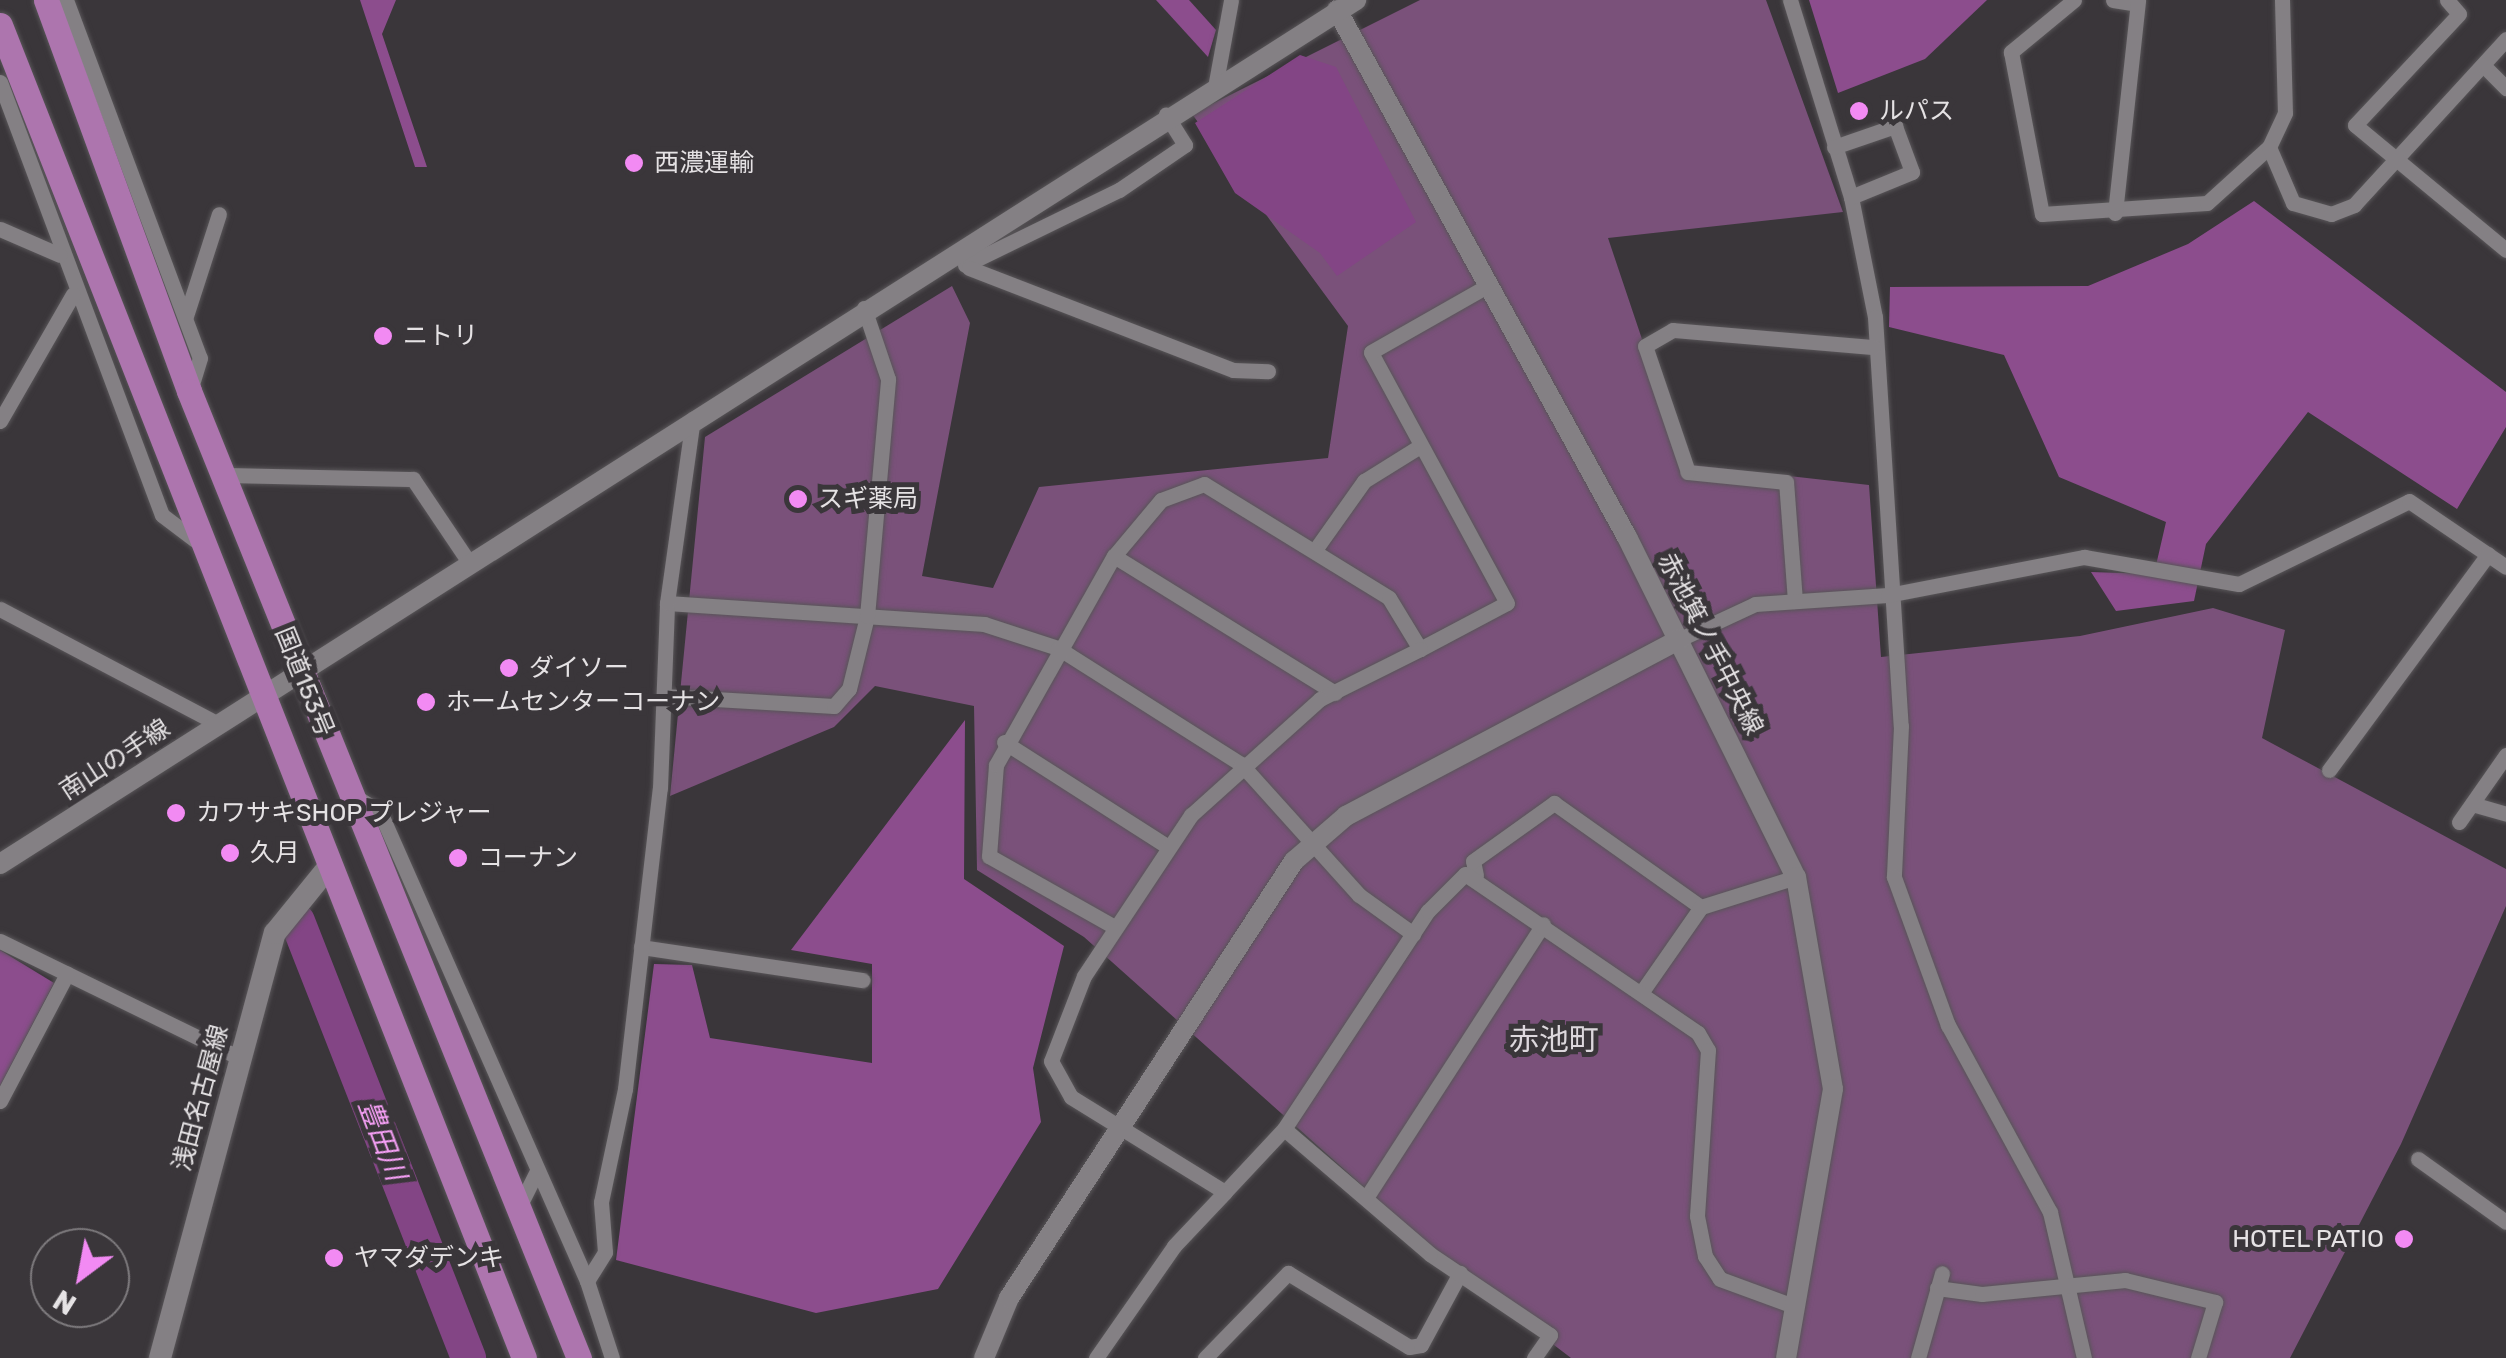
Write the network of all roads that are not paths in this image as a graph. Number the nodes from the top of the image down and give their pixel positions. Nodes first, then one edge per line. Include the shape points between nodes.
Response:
1 (46, 0) edge
2 (66, 0) edge
3 (1230, 0) edge
4 (1790, 0) edge
5 (2074, 0) edge
6 (2112, 0) edge
7 (2282, 0) edge
8 (2447, 0) edge
9 (2138, 2) edge
10 (1346, 5) edge
11 (0, 25) edge
12 (2506, 39) edge
13 (74, 49) junction
14 (2482, 64) junction
15 (1216, 82) junction
16 (2506, 88) edge
17 (3, 89) edge
18 (1166, 115) junction
19 (37, 125) junction
20 (2269, 146) junction
21 (1834, 147) junction
22 (2394, 160) junction
23 (131, 194) junction
24 (1850, 196) junction
25 (2115, 213) junction
26 (218, 214) dead end
27 (0, 229) edge
28 (2506, 250) edge
29 (952, 252) junction
30 (60, 255) junction
31 (969, 268) junction
32 (1487, 286) junction
33 (73, 294) junction
34 (864, 308) junction
35 (186, 316) junction
36 (1873, 347) junction
37 (1268, 370) dead end
38 (189, 391) junction
39 (694, 416) junction
40 (0, 422) edge
41 (1420, 446) junction
42 (223, 475) junction
43 (195, 540) junction
44 (1315, 550) junction
45 (2488, 554) junction
46 (1114, 556) junction
47 (468, 561) junction
48 (2506, 567) edge
49 (1888, 594) junction
50 (1795, 601) junction
51 (667, 603) junction
52 (0, 609) edge
53 (867, 616) junction
54 (1680, 639) junction
55 (1058, 648) junction
56 (1420, 649) junction
57 (300, 670) junction
58 (1335, 693) junction
59 (664, 696) junction
60 (259, 700) junction
61 (218, 724) junction
62 (1004, 742) junction
63 (2506, 755) edge
64 (1241, 764) junction
65 (2329, 770) dead end
66 (348, 792) junction
67 (2472, 804) junction
68 (2506, 814) edge
69 (2459, 822) dead end
70 (1315, 841) junction
71 (1165, 845) junction
72 (0, 864) edge
73 (326, 870) junction
74 (1476, 874) junction
75 (1796, 877) junction
76 (1701, 906) junction
77 (1543, 924) junction
78 (1113, 926) junction
79 (1413, 934) junction
80 (0, 941) edge
81 (641, 947) junction
82 (67, 974) junction
83 (863, 980) dead end
84 (1641, 993) junction
85 (240, 1058) junction
86 (0, 1101) edge
87 (1120, 1125) junction
88 (1284, 1128) junction
89 (2418, 1159) dead end
90 (537, 1171) junction
91 (1225, 1192) junction
92 (1366, 1198) junction
93 (518, 1209) junction
94 (2506, 1222) edge
95 (1460, 1273) junction
96 (586, 1281) junction
97 (2071, 1285) junction
98 (1796, 1307) junction
99 (160, 1358) edge
100 (524, 1358) edge
101 (578, 1358) edge
102 (612, 1358) edge
103 (984, 1358) edge
104 (1096, 1358) edge
105 (1205, 1358) edge
106 (1534, 1358) edge
107 (1786, 1358) edge
108 (1918, 1358) edge
109 (2084, 1358) edge
110 (2198, 1358) edge

1 - 13 highway, 国道153号
2 - 13 street
3 - 15 street
4 - 21 street
5 - 25 street via 2011,52 2042,214
6 - 9 street
7 - 20 street via 2285,113
8 - 22 street via 2459,14 2355,125
9 - 25 street
10 - 15 street, 南山の手線
10 - 32 street, 赤池箕ノ手中央線
11 - 19 highway, 国道153号
12 - 14 street
13 - 23 highway, 国道153号
14 - 16 street
14 - 22 street
15 - 18 street, 南山の手線
17 - 19 street
17 - 30 street
18 - 29 street, 南山の手線
18 - 31 street via 1184,145
19 - 43 highway, 国道153号
20 - 22 street via 2292,203 2331,214 2354,205
20 - 25 street via 2206,203
21 - 24 street
21 - 24 street via 1895,126 1912,172
22 - 28 street
23 - 35 street
23 - 38 highway, 国道153号
24 - 36 street
26 - 35 street
27 - 30 street
29 - 31 street
29 - 34 street, 南山の手線
30 - 33 street
31 - 37 street via 1232,370
32 - 41 street via 1371,352
32 - 54 street, 赤池箕ノ手中央線
33 - 40 street
33 - 43 street via 162,515
34 - 39 street, 南山の手線
34 - 53 street via 888,378
35 - 38 street via 200,358
36 - 49 street
36 - 50 street via 1673,330 1645,346 1688,472 1786,482
38 - 42 highway, 国道153号
39 - 47 street, 南山の手線
39 - 51 street
41 - 44 street via 1364,481
41 - 56 street via 1507,603
42 - 47 street via 413,479
42 - 57 highway, 国道153号
43 - 60 highway, 国道153号
44 - 46 street via 1204,484 1161,500
44 - 56 street via 1389,598
45 - 48 street
45 - 49 street via 2409,501 2239,584 2084,557
45 - 65 street
46 - 55 street
46 - 58 street
47 - 57 street, 南山の手線
49 - 50 street
49 - 97 street via 1901,726 1894,877 1948,1024 2050,1212
50 - 54 street via 1720,614
51 - 53 street
51 - 59 street
52 - 61 street
53 - 55 street via 984,624
53 - 59 street via 858,670 834,706
54 - 70 street via 1450,757
54 - 75 street, 赤池箕ノ手中央線
55 - 62 street
55 - 64 street
56 - 58 street
57 - 60 street, 南山の手線
57 - 66 highway, 国道153号
58 - 64 street
59 - 81 street
60 - 61 street, 南山の手線
60 - 73 highway, 国道153号
61 - 72 street, 南山の手線
62 - 71 street
62 - 78 street via 984,840 989,856
63 - 67 street
64 - 70 street
64 - 71 street
66 - 90 street via 380,812
66 - 93 highway, 国道153号
67 - 68 street
67 - 69 street
70 - 79 street via 1359,895
70 - 87 street via 1267,890
71 - 78 street
73 - 85 main road, 浅田名古屋線 via 275,933
73 - 100 highway, 国道153号
74 - 76 street via 1473,861 1554,802
74 - 77 street
74 - 79 street via 1455,878
75 - 76 street
75 - 98 street, 赤池箕ノ手中央線 via 1833,1089
76 - 84 street
77 - 84 street
77 - 92 street
78 - 87 street via 1051,1061 1062,1089
79 - 88 street
80 - 82 street
81 - 83 street
81 - 96 street via 601,1202 605,1252
82 - 85 street
82 - 86 street
84 - 98 street via 1708,1050 1697,1216 1706,1256 1720,1279
85 - 99 main road, 浅田名古屋線
87 - 91 street
87 - 103 street via 1010,1298
88 - 91 street
88 - 92 street
89 - 94 street
90 - 93 street
90 - 96 street
91 - 104 street via 1174,1246
92 - 95 street
93 - 101 highway, 国道153号
95 - 105 street via 1420,1345 1409,1347 1288,1273
95 - 106 street via 1550,1334
96 - 102 street
97 - 108 street via 1982,1294 1939,1280
97 - 109 street
97 - 110 street via 2125,1280 2215,1302
98 - 107 street, 赤池箕ノ手中央線

